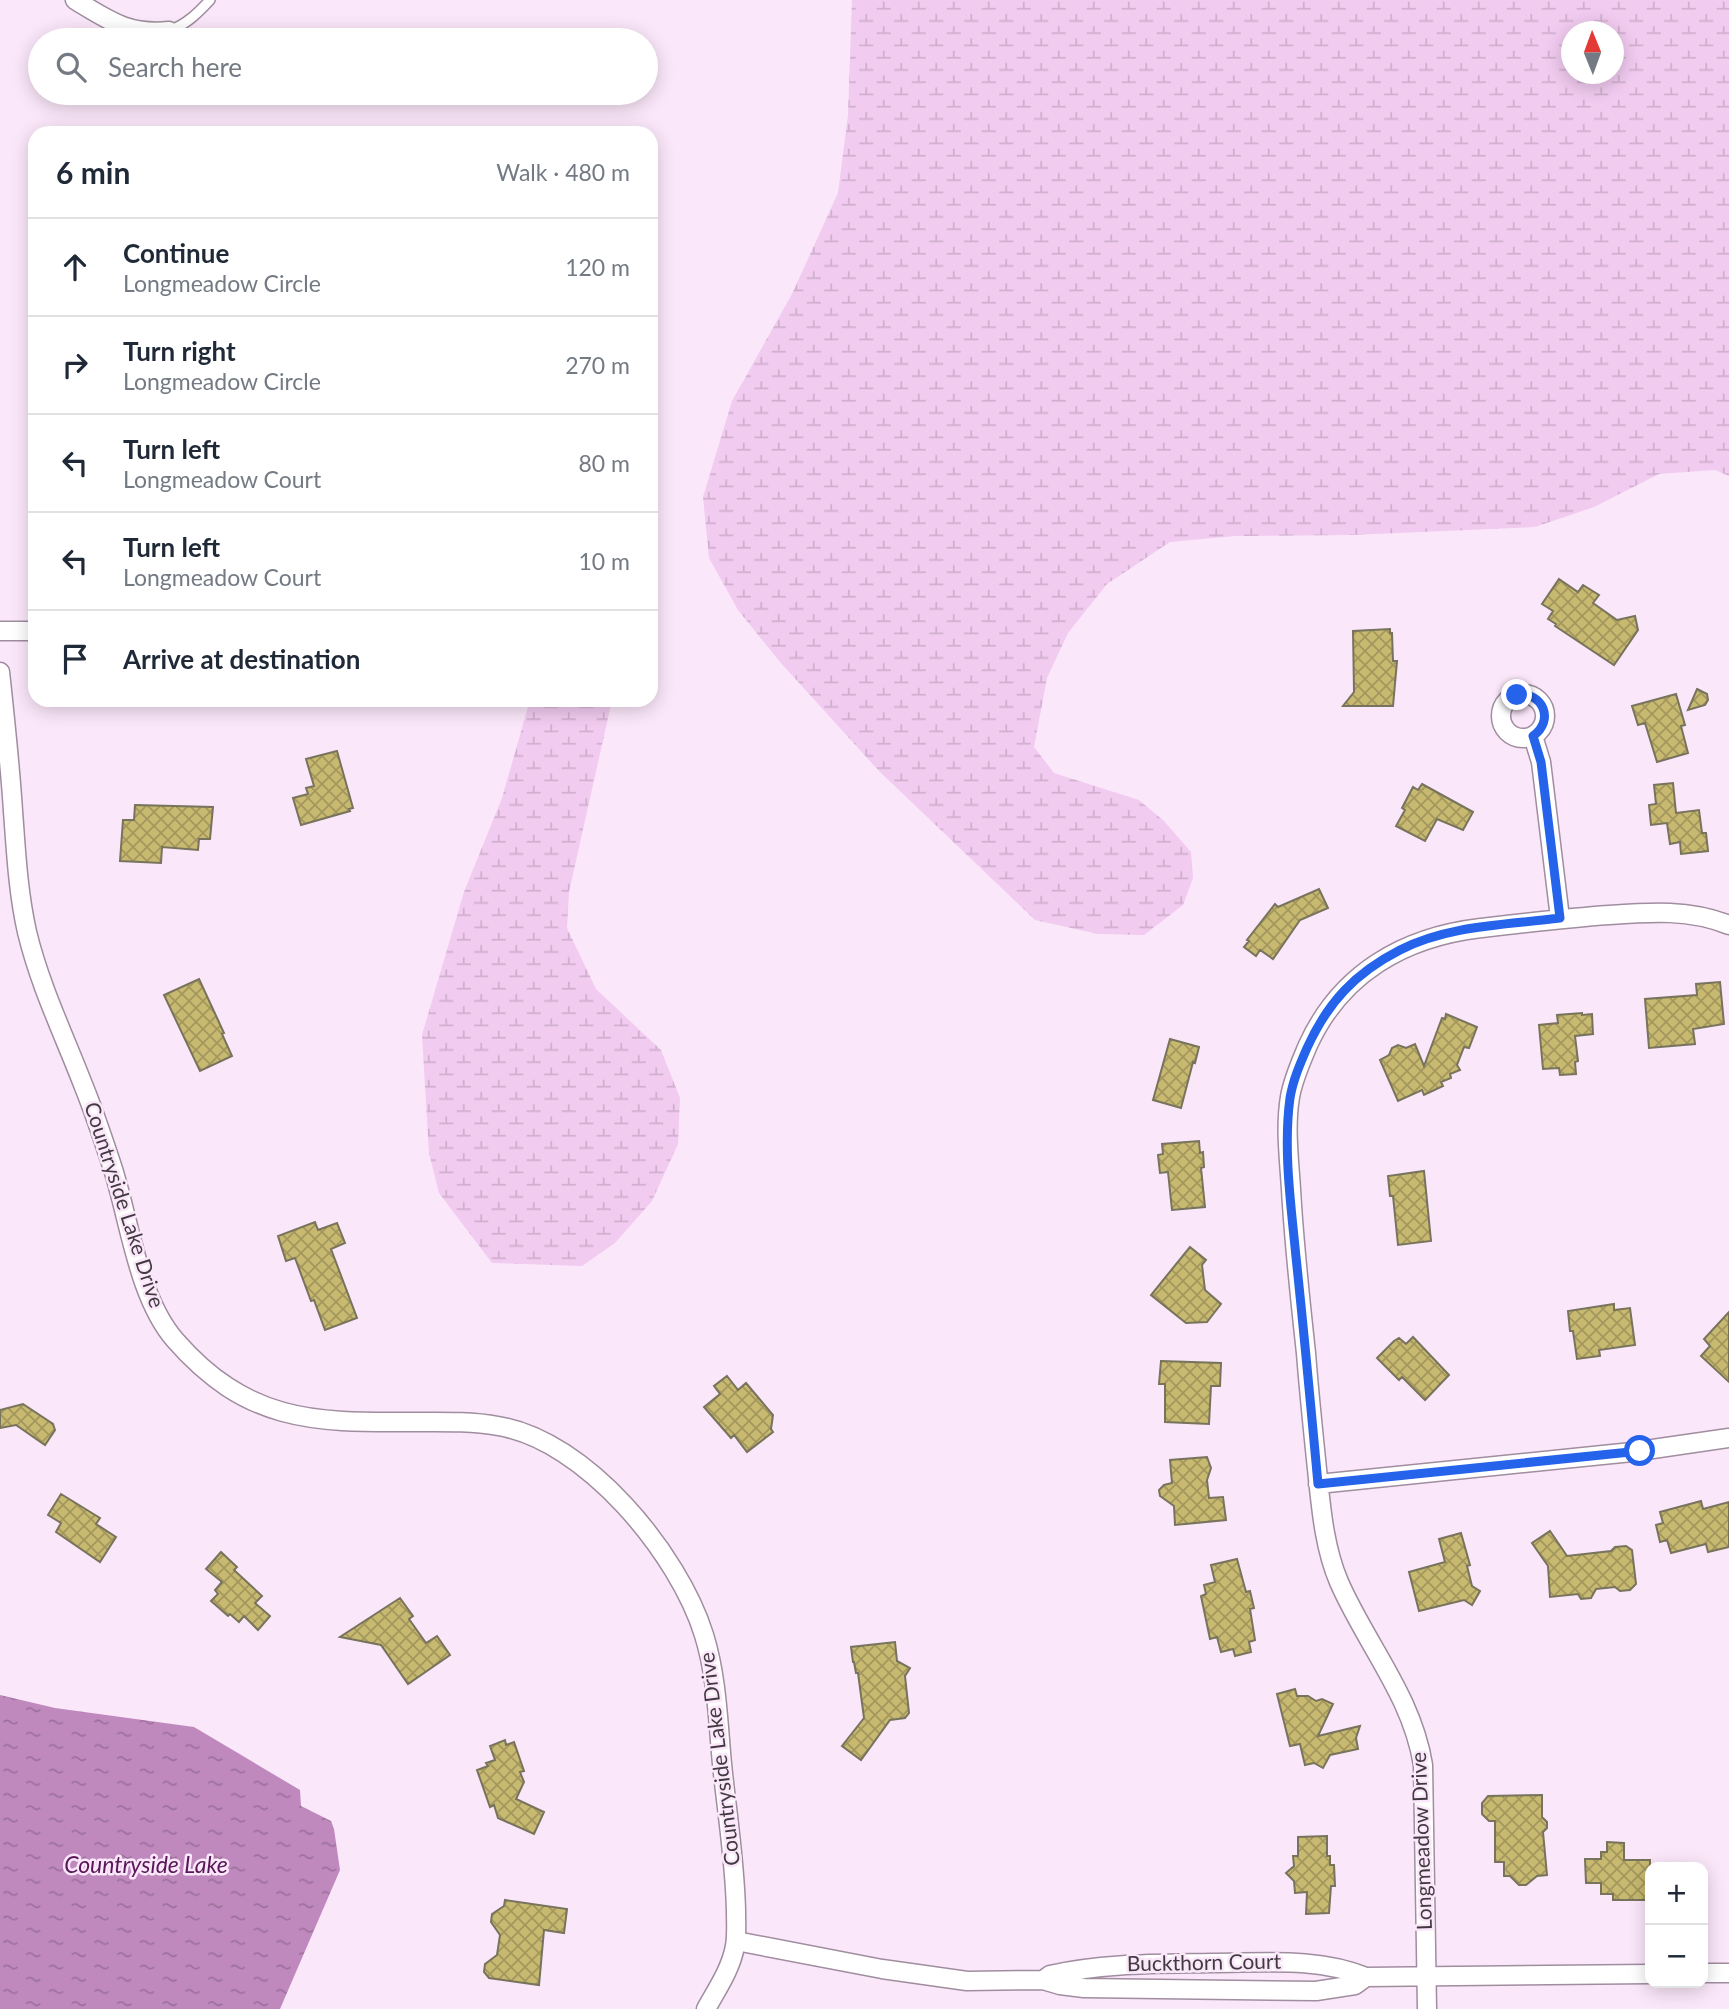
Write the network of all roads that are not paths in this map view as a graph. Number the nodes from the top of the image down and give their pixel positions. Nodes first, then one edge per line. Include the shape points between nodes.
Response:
1 (75, 0) edge
2 (210, 0) edge
3 (127, 28) edge
4 (175, 28) edge
5 (0, 631) edge
6 (28, 631) edge
7 (0, 672) edge
8 (1533, 736) dead end
9 (1560, 918) junction
10 (1729, 925) edge
11 (1729, 1438) edge
12 (1318, 1484) junction
13 (736, 1941) junction
14 (1708, 1973) edge
15 (1729, 1973) edge
16 (1645, 1974) edge
17 (1426, 1977) junction
18 (1366, 1978) junction
19 (1043, 1980) junction
20 (705, 2009) edge
21 (1427, 2009) edge

1 - 3 street
2 - 4 lane
5 - 6 street
7 - 13 street, Countryside Lake Drive via 28,935 46,994 85,1089 154,1305 183,1347 228,1389 273,1411 365,1423 465,1422 530,1434 594,1475 634,1516 683,1587 710,1659 718,1703
8 - 9 street via 1541,762
9 - 10 street, Longmeadow Drive via 1680,913
9 - 12 street, Longmeadow Drive via 1463,930 1400,950 1342,991 1298,1066 1287,1139
11 - 12 street
12 - 17 street, Longmeadow Drive via 1339,1582 1397,1688 1418,1739 1423,1765
13 - 19 street, Buckthorn Court via 967,1981
13 - 20 street, Countryside Lake Drive via 724,1977
14 - 15 street
16 - 17 street, Buckthorn Court
17 - 18 street, Buckthorn Court
17 - 21 street, Longmeadow Drive
18 - 19 street, Buckthorn Court via 1316,1991 1084,1988
18 - 19 street, Buckthorn Court via 1350,1971 1288,1962 1112,1964

